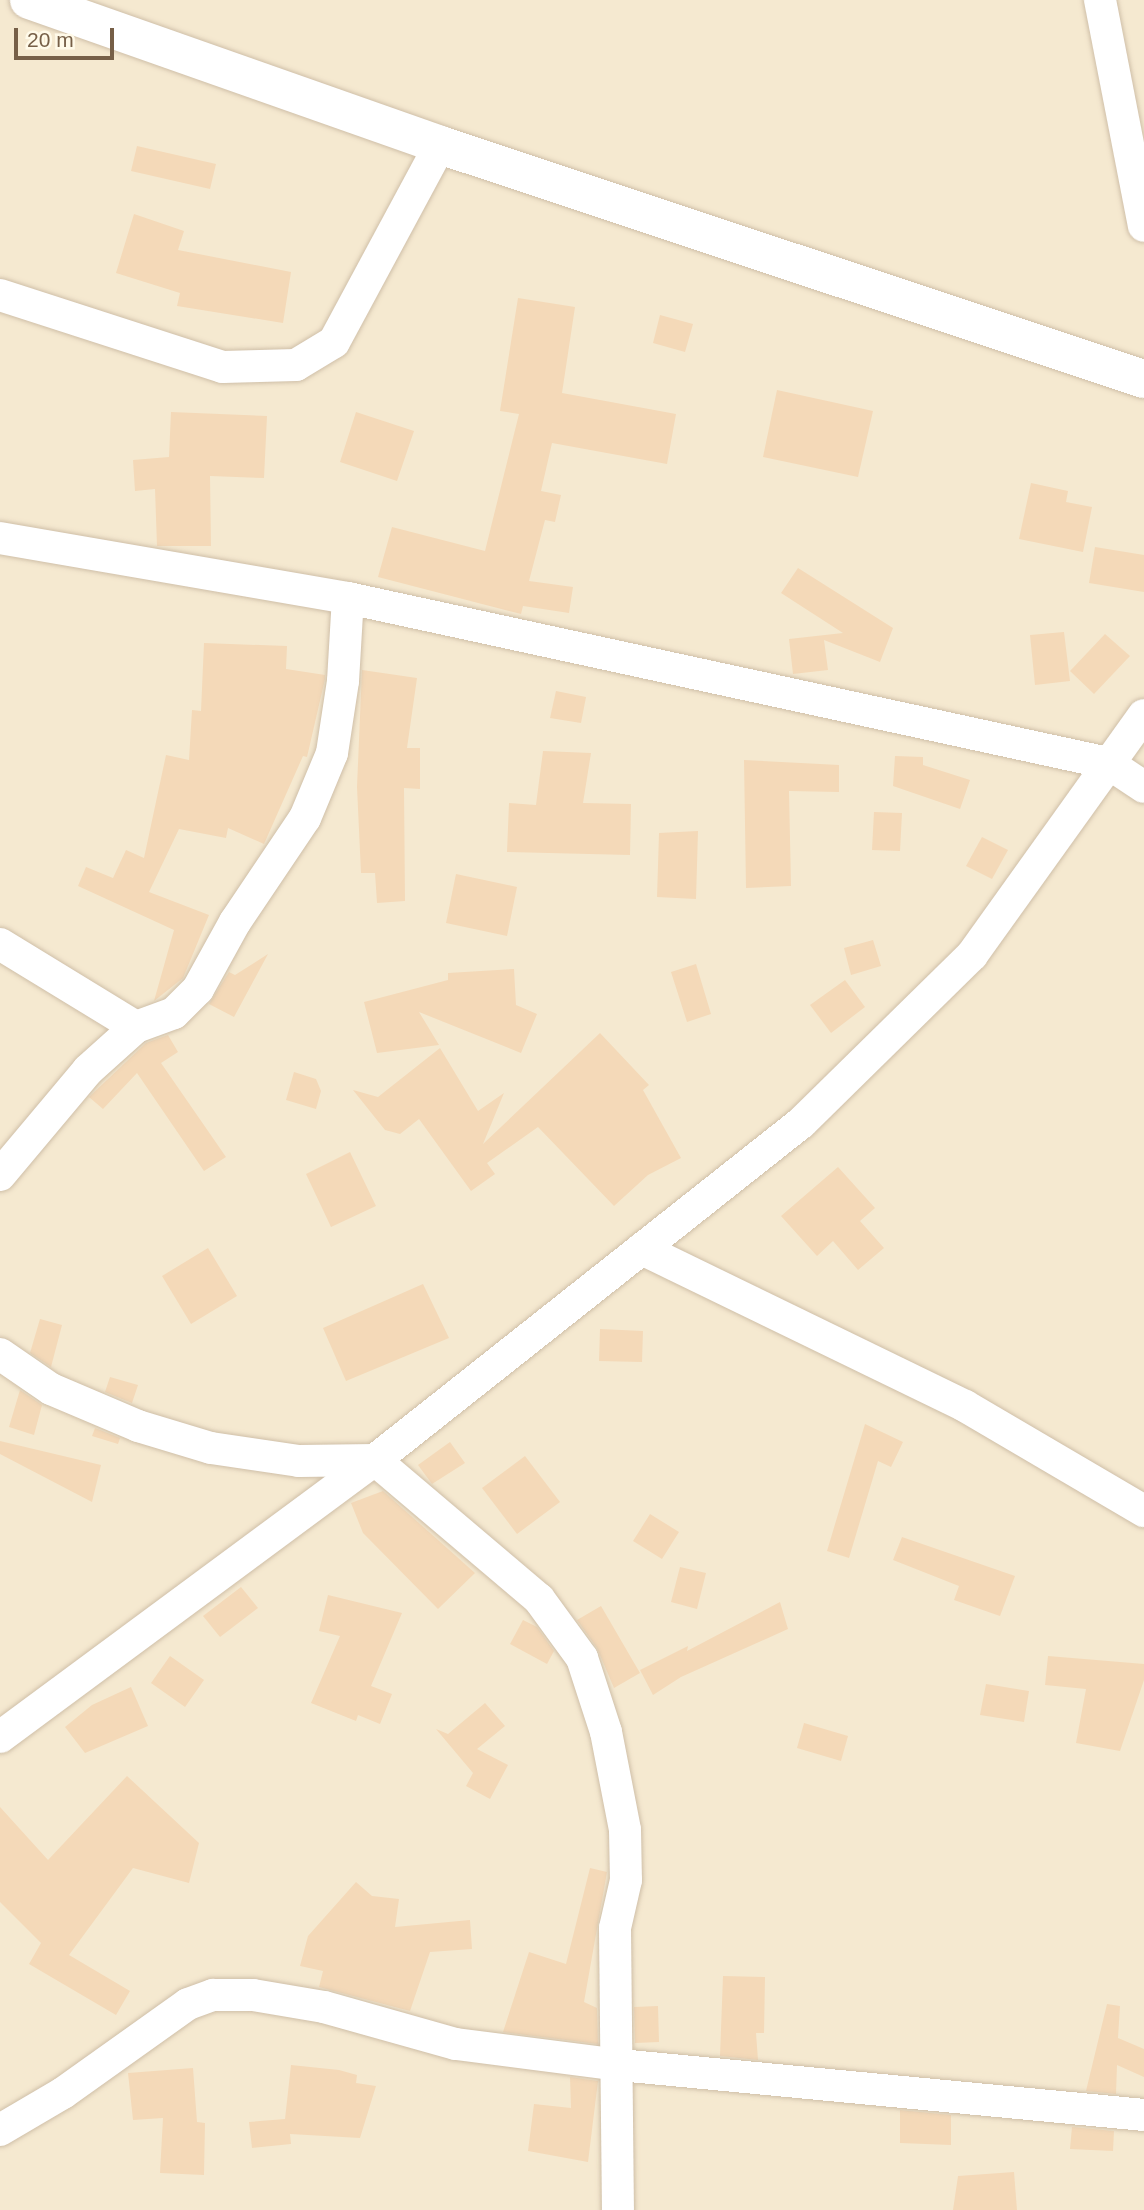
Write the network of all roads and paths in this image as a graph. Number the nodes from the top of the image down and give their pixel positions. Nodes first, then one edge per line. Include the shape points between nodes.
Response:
1 (29, 0) edge
2 (1100, 0) edge
3 (440, 145) junction
4 (1144, 226) edge
5 (0, 295) edge
6 (1144, 379) edge
7 (0, 538) edge
8 (348, 598) junction
9 (1144, 715) edge
10 (1108, 763) junction
11 (1144, 787) edge
12 (0, 944) edge
13 (136, 1027) junction
14 (0, 1175) edge
15 (642, 1249) junction
16 (0, 1354) edge
17 (375, 1460) junction
18 (1144, 1511) edge
19 (0, 1737) edge
20 (619, 2065) junction
21 (1144, 2115) edge
22 (0, 2130) edge
23 (618, 2210) edge

1 - 3 main road
2 - 4 street
3 - 5 street via 334,342 296,365 223,367
3 - 6 main road
7 - 8 street
8 - 10 street
8 - 13 street via 343,681 332,753 305,818 235,922 198,989 174,1013
9 - 10 street
10 - 11 street
10 - 15 street via 972,955 801,1123
12 - 13 street
13 - 14 street via 88,1070
15 - 17 street
15 - 18 street via 965,1406
16 - 17 street via 51,1389 138,1426 211,1448 299,1461
17 - 19 street
17 - 20 street via 539,1599 582,1658 606,1732 625,1830 626,1880 615,1928
20 - 21 street
20 - 22 street via 456,2044 324,2007 253,1995 213,1995 188,2004 63,2093
20 - 23 street

